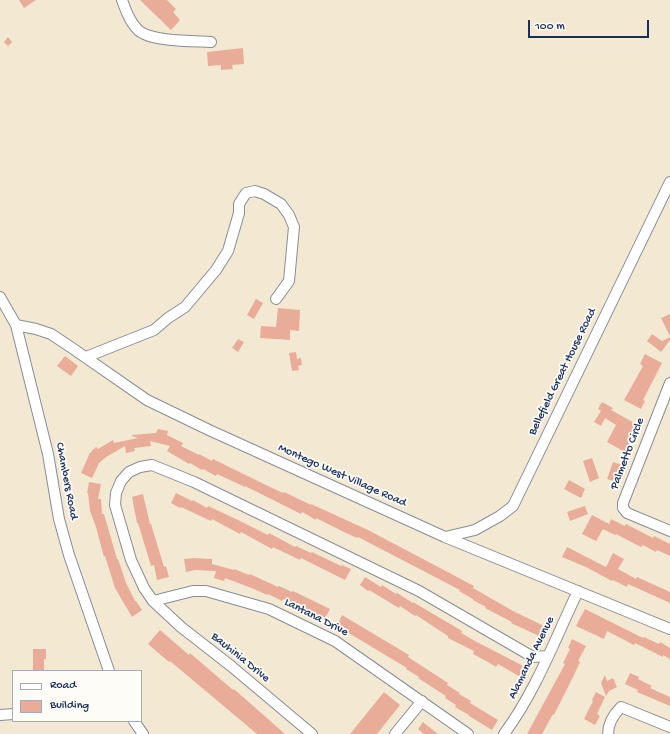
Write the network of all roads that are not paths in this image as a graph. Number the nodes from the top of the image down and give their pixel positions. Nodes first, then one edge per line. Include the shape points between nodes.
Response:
1 (122, 0) edge
2 (212, 42) dead end
3 (670, 182) edge
4 (0, 297) edge
5 (276, 299) dead end
6 (16, 325) junction
7 (86, 358) junction
8 (670, 383) edge
9 (670, 530) edge
10 (445, 537) junction
11 (578, 591) junction
12 (153, 601) junction
13 (670, 629) edge
14 (548, 656) junction
15 (109, 670) edge
16 (422, 701) junction
17 (12, 714) edge
18 (0, 715) edge
19 (135, 722) edge
20 (670, 727) edge
21 (144, 734) edge
22 (312, 734) edge
23 (395, 734) edge
24 (468, 734) edge
25 (504, 734) edge
26 (608, 734) edge

1 - 2 street via 131,21 139,31 150,37
3 - 10 street, Bellefield Great House Road via 513,506 475,530
4 - 6 street, Chambers Road
5 - 7 street via 289,281 294,227 281,204 255,190 246,193 242,198 224,258 185,307 154,330
6 - 7 street, Montego West Village Road via 51,334
6 - 15 street, Chambers Road via 48,454 59,519
7 - 10 street, Montego West Village Road via 147,400
8 - 9 street, Palmetto Circle via 623,503 627,514
10 - 11 street, Montego West Village Road
11 - 13 street, Montego West Village Road
11 - 14 street, Alamanda Avenue
12 - 14 street, Bauhinia Drive via 144,588 132,560 115,505 121,481 129,472 152,465 194,482 419,591 533,657
12 - 16 street, Lantana Drive via 193,591 206,591 269,609 335,641
12 - 22 street, Bauhinia Drive
14 - 25 street, Alamanda Avenue via 529,696
16 - 23 street
16 - 24 street, Lantana Drive
17 - 18 street
19 - 21 street
20 - 26 street via 621,707 610,722

